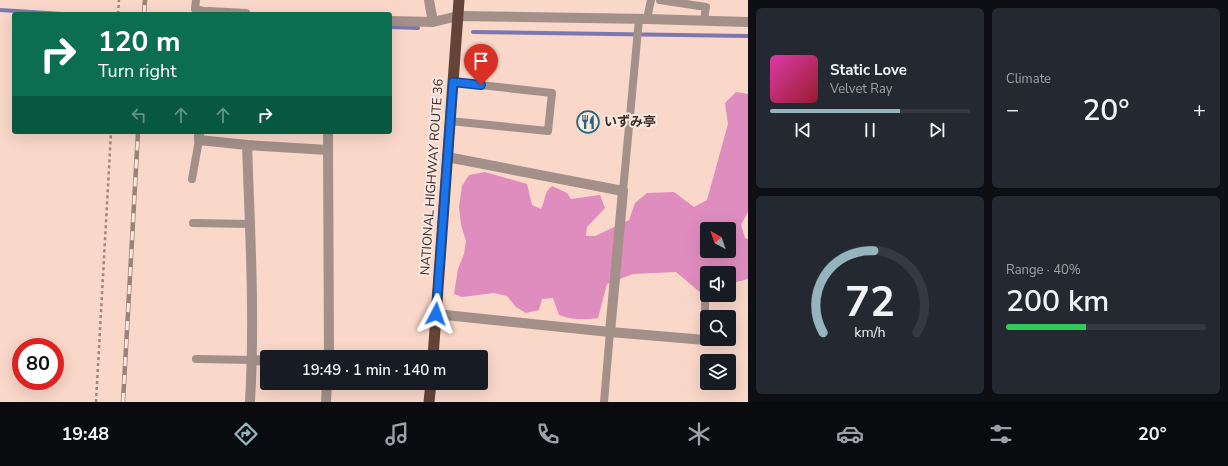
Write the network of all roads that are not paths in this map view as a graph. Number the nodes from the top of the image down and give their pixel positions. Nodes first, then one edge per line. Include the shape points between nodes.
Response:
1 (196, 0) edge
2 (429, 0) edge
3 (459, 0) edge
4 (651, 0) edge
5 (660, 0) edge
6 (205, 12) edge
7 (458, 16) junction
8 (643, 19) junction
9 (704, 20) junction
10 (392, 21) edge
11 (433, 22) junction
12 (748, 22) edge
13 (453, 82) junction
14 (450, 121) junction
15 (328, 134) edge
16 (199, 136) edge
17 (246, 145) junction
18 (328, 150) junction
19 (447, 157) junction
20 (192, 180) dead end
21 (623, 191) junction
22 (193, 223) dead end
23 (250, 224) junction
24 (436, 314) junction
25 (610, 332) junction
26 (700, 340) edge
27 (329, 350) edge
28 (433, 350) edge
29 (196, 359) dead end
30 (253, 360) junction
31 (260, 360) edge
32 (327, 390) edge
33 (430, 390) edge
34 (250, 402) edge
35 (326, 402) edge
36 (429, 402) edge
37 (604, 402) edge

1 - 6 lane via 195,9
2 - 11 street
3 - 7 highway, NATIONAL HIGHWAY ROUTE 36
4 - 8 lane
5 - 9 lane via 706,7
7 - 8 street
7 - 11 street
7 - 13 highway, NATIONAL HIGHWAY ROUTE 36
8 - 9 street
8 - 21 lane
9 - 12 street
10 - 11 street
13 - 14 highway, NATIONAL HIGHWAY ROUTE 36
13 - 14 lane via 552,93 548,132
14 - 19 highway, NATIONAL HIGHWAY ROUTE 36
15 - 18 street
16 - 17 street
16 - 20 lane
17 - 18 street
17 - 23 street
18 - 27 street
19 - 21 street
19 - 24 highway, NATIONAL HIGHWAY ROUTE 36
21 - 25 street
22 - 23 lane
23 - 30 street
24 - 25 street
24 - 28 highway, NATIONAL HIGHWAY ROUTE 36
25 - 26 street
25 - 37 lane
29 - 30 lane
30 - 31 street
30 - 34 street
32 - 35 street
33 - 36 highway

